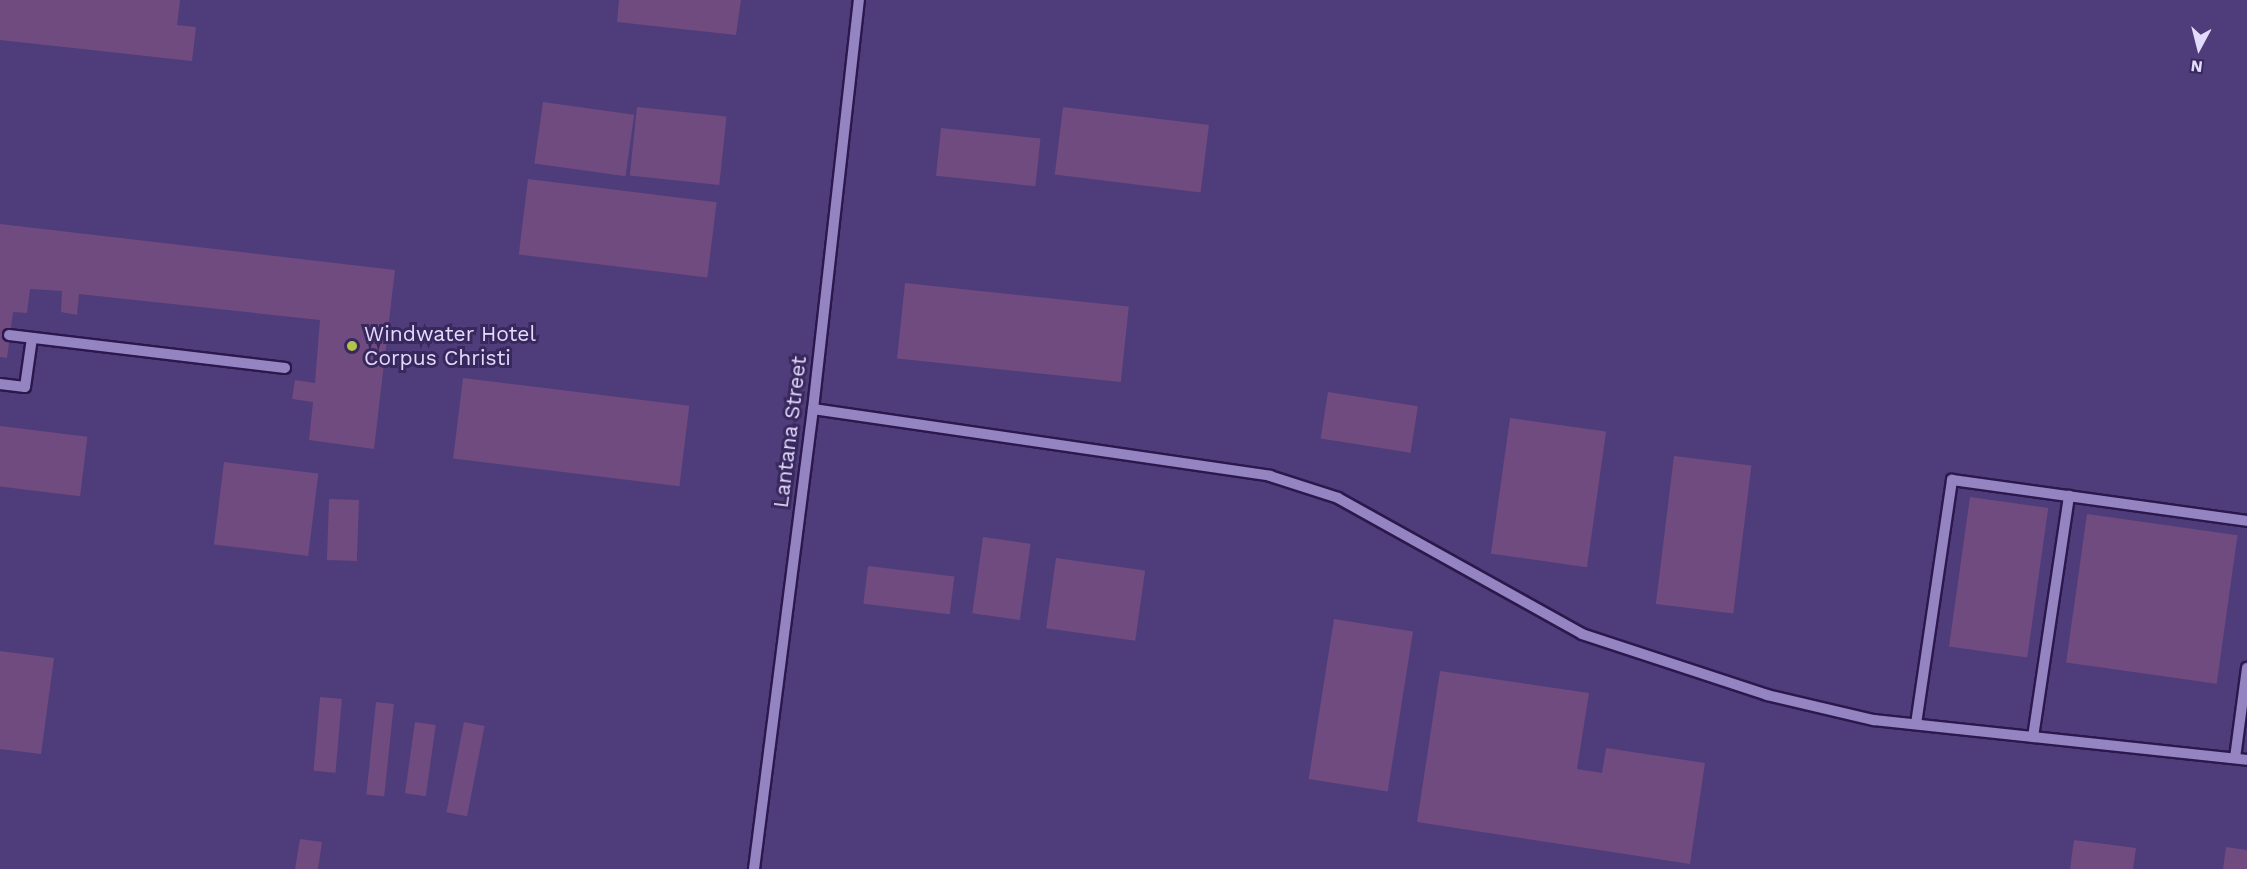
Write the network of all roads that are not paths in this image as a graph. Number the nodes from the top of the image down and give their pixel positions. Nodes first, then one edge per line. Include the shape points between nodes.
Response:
1 (859, 0) edge
2 (9, 335) dead end
3 (32, 338) junction
4 (285, 368) dead end
5 (0, 384) edge
6 (813, 409) junction
7 (2069, 496) junction
8 (2247, 521) edge
9 (2247, 668) edge
10 (1916, 724) junction
11 (2033, 737) junction
12 (2235, 758) junction
13 (2247, 760) edge
14 (754, 869) edge

1 - 6 street, Lantana Street
2 - 3 street
3 - 4 street
3 - 5 street via 26,387
6 - 10 street via 1270,476 1338,498 1582,634 1767,695 1874,720
6 - 14 street, Lantana Street
7 - 8 street
7 - 10 street via 1952,480
7 - 11 street
9 - 12 street
10 - 11 street
11 - 12 street
12 - 13 street

